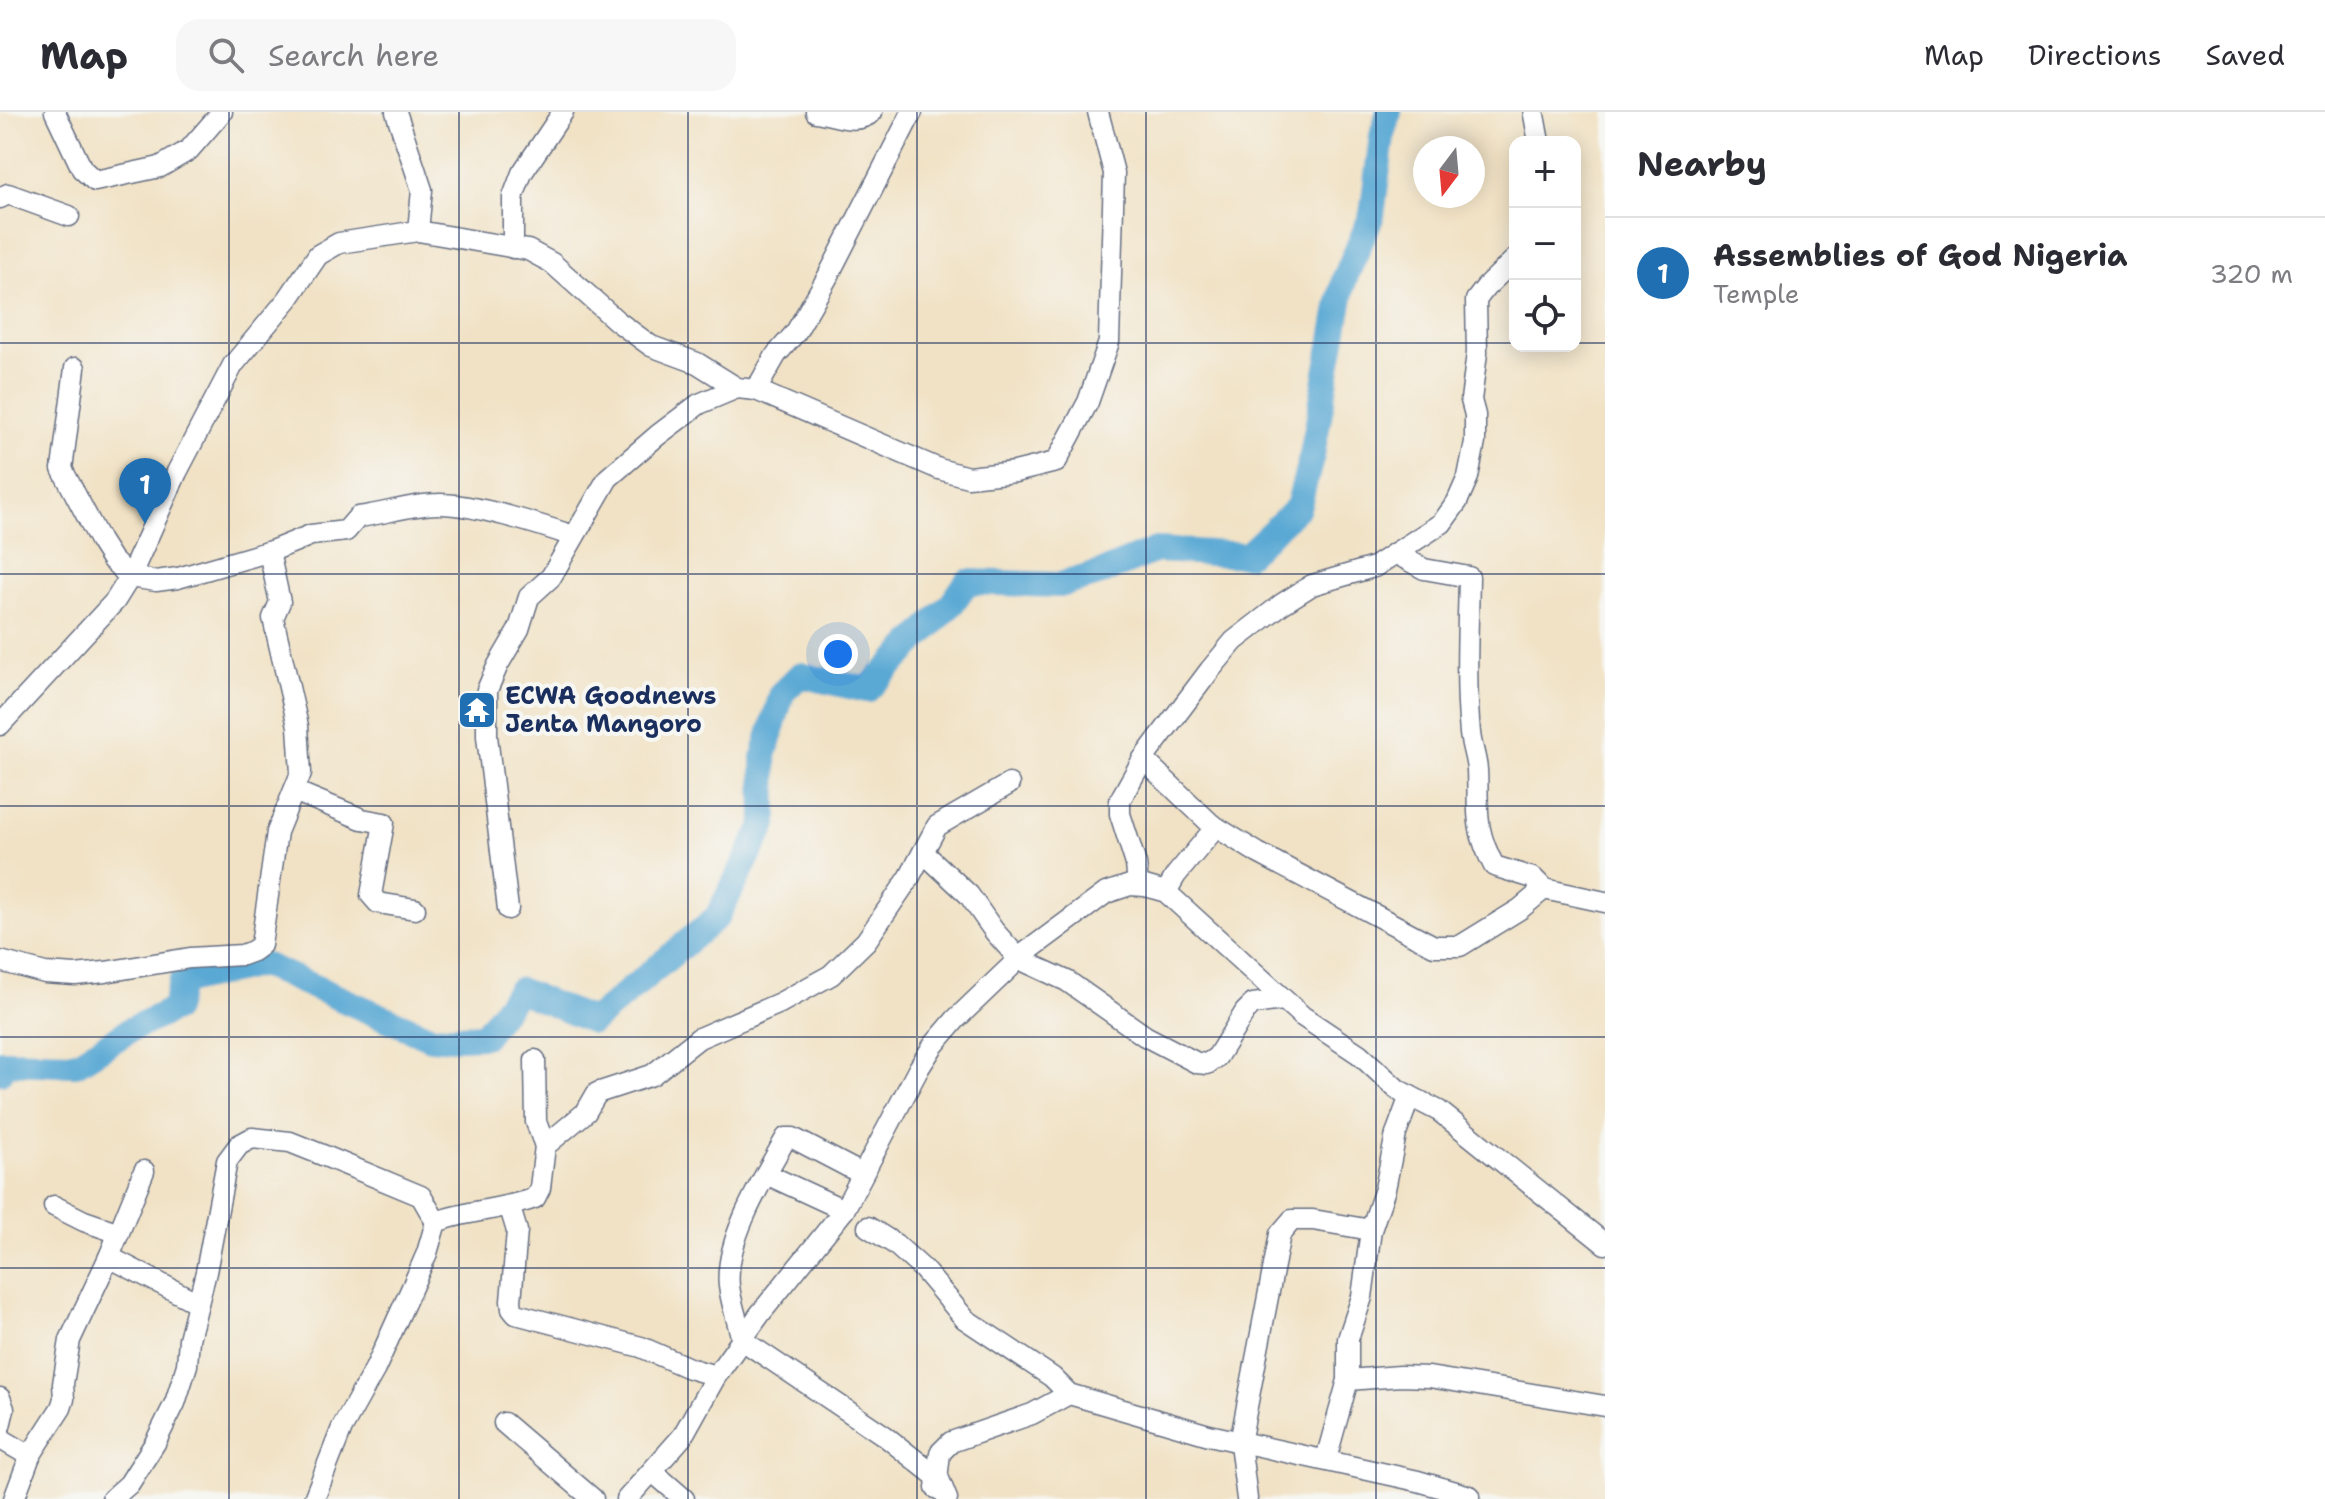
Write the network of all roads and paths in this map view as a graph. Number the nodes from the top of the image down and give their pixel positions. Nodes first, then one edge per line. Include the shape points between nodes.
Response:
1 (55, 112) edge
2 (222, 112) edge
3 (396, 112) edge
4 (563, 112) edge
5 (816, 112) edge
6 (872, 112) edge
7 (912, 112) edge
8 (1098, 112) edge
9 (1534, 115) dead end
10 (1538, 136) edge
11 (0, 198) edge
12 (69, 216) dead end
13 (418, 231) junction
14 (513, 248) junction
15 (1509, 265) edge
16 (75, 368) dead end
17 (746, 389) junction
18 (573, 536) junction
19 (269, 552) junction
20 (1395, 553) junction
21 (130, 577) junction
22 (0, 725) edge
23 (1143, 759) junction
24 (1009, 784) dead end
25 (294, 791) junction
26 (1216, 827) junction
27 (923, 852) junction
28 (1138, 885) junction
29 (1544, 889) junction
30 (1166, 892) junction
31 (1605, 902) edge
32 (415, 909) dead end
33 (508, 909) dead end
34 (1019, 959) junction
35 (0, 961) edge
36 (1283, 1000) junction
37 (535, 1060) dead end
38 (1410, 1096) junction
39 (545, 1146) junction
40 (144, 1171) dead end
41 (766, 1174) junction
42 (862, 1174) junction
43 (54, 1206) dead end
44 (510, 1208) junction
45 (844, 1210) junction
46 (436, 1222) junction
47 (868, 1227) dead end
48 (1371, 1230) junction
49 (119, 1233) junction
50 (1605, 1244) edge
51 (109, 1257) junction
52 (198, 1303) junction
53 (742, 1340) junction
54 (716, 1376) junction
55 (1348, 1380) junction
56 (1069, 1394) junction
57 (0, 1398) edge
58 (1605, 1406) edge
59 (504, 1423) dead end
60 (0, 1426) edge
61 (0, 1435) edge
62 (1240, 1443) junction
63 (30, 1456) junction
64 (1326, 1459) junction
65 (653, 1472) junction
66 (936, 1489) edge
67 (1470, 1496) dead end
68 (14, 1499) edge
69 (112, 1499) edge
70 (314, 1499) edge
71 (593, 1499) edge
72 (627, 1499) edge
73 (684, 1499) edge
74 (947, 1499) edge
75 (1247, 1499) edge

1 - 2 street via 82,169 95,181 160,167 189,150
3 - 13 street via 422,190
4 - 14 street via 522,173 513,197
5 - 6 street via 855,120
7 - 17 street via 796,332
8 - 17 street via 1114,173 1109,342 1088,402 1056,462 968,477
9 - 10 street
11 - 12 street via 8,194
13 - 14 street
13 - 21 street via 339,243 318,255 233,365
14 - 17 street via 552,263 651,346
15 - 20 street via 1476,300 1471,400 1475,442 1468,477 1442,523
16 - 21 street via 62,469 100,541
17 - 18 street via 699,404 658,435 608,478
18 - 19 street via 442,503 358,517 346,531 311,535
18 - 33 street via 551,577 529,597 519,629 487,690 487,736
19 - 21 street via 178,578
19 - 25 street via 280,602 273,618 298,726 301,773
20 - 23 street via 1374,567 1312,585 1234,641
20 - 29 street via 1424,569 1469,577 1467,683 1483,845 1494,866 1533,878
21 - 22 street via 115,601
23 - 26 street
23 - 28 street via 1120,800
24 - 27 street via 937,826
25 - 32 street via 384,823 371,895 378,903
25 - 35 street via 277,832 261,945 253,951 75,975
26 - 29 street via 1434,946 1473,940
26 - 30 street
27 - 34 street via 969,895
27 - 39 street via 866,941 831,975 699,1038 652,1075 597,1093 586,1112
28 - 30 street
28 - 34 street via 1106,893
29 - 31 street
30 - 36 street
34 - 36 street via 1067,981 1145,1036 1197,1063 1217,1057 1253,1004
34 - 42 street via 933,1046
36 - 38 street
37 - 39 street via 536,1122
38 - 48 street
38 - 50 street via 1439,1111
39 - 44 street via 535,1198
40 - 49 street
41 - 42 street via 786,1138 793,1138
41 - 45 street
41 - 53 street via 733,1245 728,1284
42 - 45 street
43 - 49 street
44 - 46 street
44 - 54 street via 517,1231 511,1301 516,1314 641,1347
45 - 53 street
46 - 52 street via 421,1196 395,1184 290,1142 252,1138 227,1161
46 - 70 street via 413,1285 342,1428
47 - 56 street via 905,1252 965,1319
48 - 55 street via 1362,1297 1348,1339
48 - 62 street via 1292,1220 1280,1234
49 - 51 street
51 - 52 street
51 - 63 street via 70,1340 61,1408
52 - 69 street via 175,1403 129,1484
53 - 54 street
53 - 66 street via 885,1436
54 - 65 street via 682,1437
55 - 58 street via 1429,1377
55 - 64 street
56 - 62 street
56 - 66 street via 1032,1414 951,1442 940,1453
57 - 60 street
59 - 71 street
61 - 63 street
62 - 64 street
62 - 75 street
63 - 68 street
64 - 67 street
65 - 72 street
65 - 73 street
66 - 74 street

